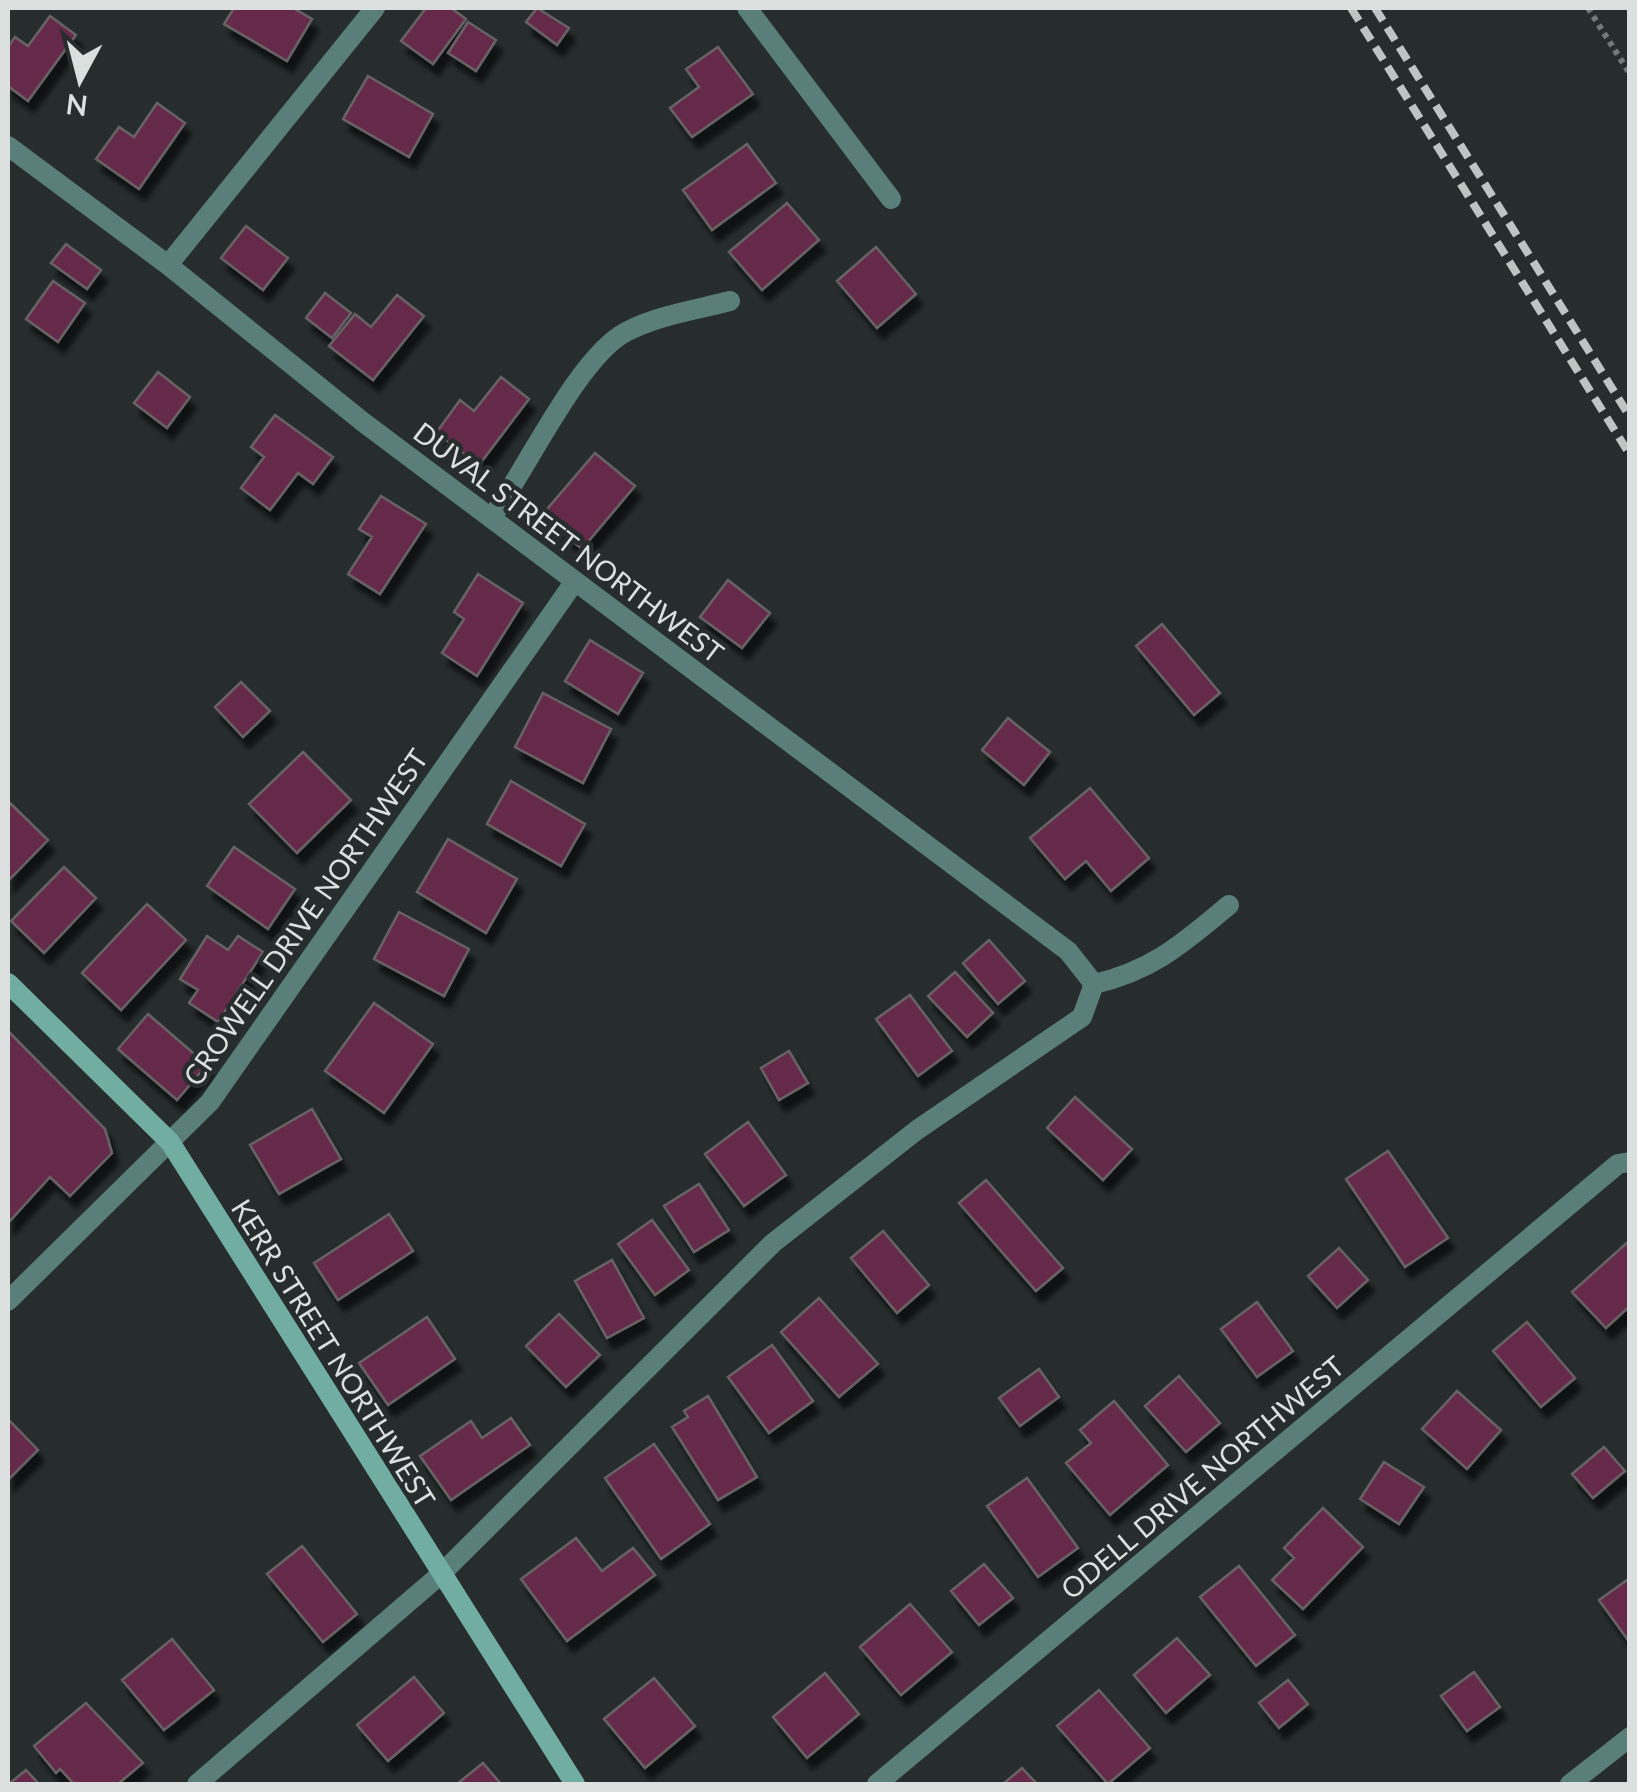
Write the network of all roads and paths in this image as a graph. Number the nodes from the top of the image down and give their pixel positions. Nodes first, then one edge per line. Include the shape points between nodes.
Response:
1 (375, 8) edge
2 (747, 8) edge
3 (1588, 8) edge
4 (1630, 74) edge
5 (8, 146) edge
6 (891, 199) dead end
7 (168, 265) junction
8 (730, 301) dead end
9 (491, 518) junction
10 (574, 581) junction
11 (1229, 905) dead end
12 (8, 983) edge
13 (1094, 984) junction
14 (170, 1142) junction
15 (1630, 1162) edge
16 (8, 1301) edge
17 (440, 1574) junction
18 (1630, 1736) edge
19 (197, 1784) edge
20 (575, 1784) edge
21 (876, 1784) edge
22 (1570, 1784) edge

1 - 7 street
2 - 6 street
3 - 4 path
5 - 7 street, DUVAL STREET NORTHWEST
7 - 9 street, DUVAL STREET NORTHWEST
8 - 9 street via 624,332 568,397
9 - 10 street, DUVAL STREET NORTHWEST
10 - 13 street, DUVAL STREET NORTHWEST via 1068,950
10 - 14 street, CROWELL DRIVE NORTHWEST via 210,1102
11 - 13 street via 1166,957 1134,975
12 - 14 street, KERR STREET NORTHWEST
13 - 17 street via 1082,1017 917,1130 773,1243
14 - 16 street, CROWELL DRIVE NORTHWEST
14 - 17 street, KERR STREET NORTHWEST
15 - 21 street, ODELL DRIVE NORTHWEST via 1618,1164
17 - 19 street
17 - 20 street, KERR STREET NORTHWEST
18 - 22 street

